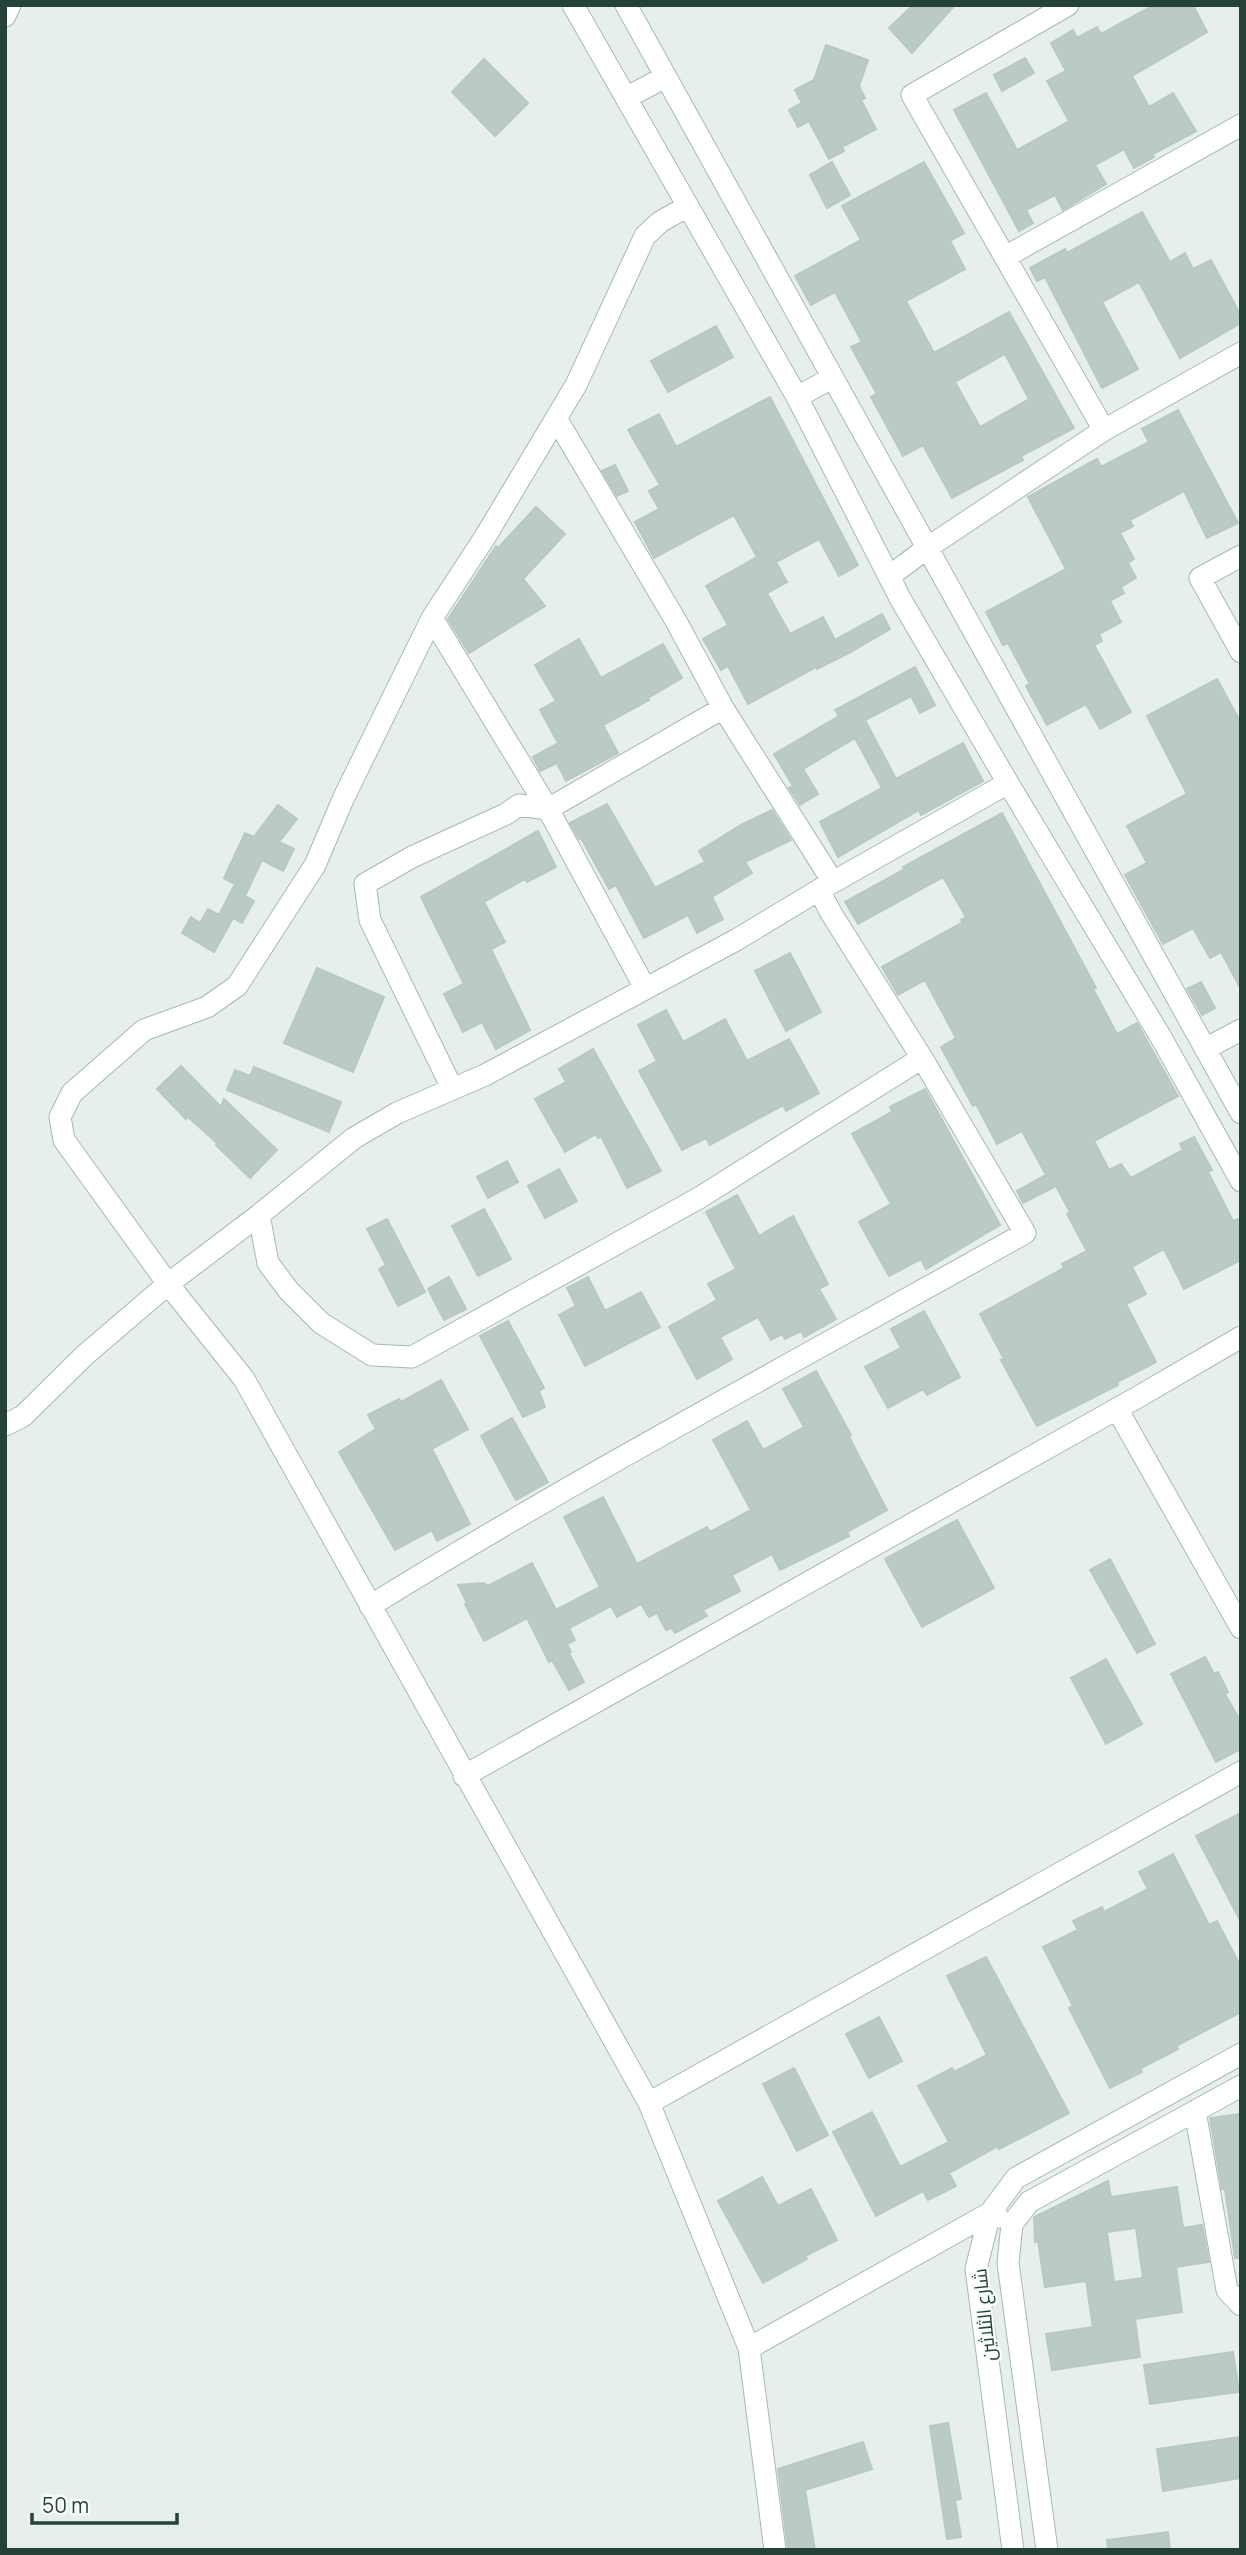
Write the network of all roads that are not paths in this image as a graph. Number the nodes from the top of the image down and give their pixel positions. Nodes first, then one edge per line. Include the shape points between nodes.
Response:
1 (9, 5) edge
2 (573, 5) edge
3 (625, 5) edge
4 (1069, 5) edge
5 (5, 16) edge
6 (665, 76) junction
7 (626, 98) junction
8 (1241, 125) edge
9 (688, 206) junction
10 (1005, 257) junction
11 (1241, 353) edge
12 (832, 378) junction
13 (797, 397) junction
14 (556, 418) junction
15 (1104, 430) junction
16 (927, 548) junction
17 (1241, 556) edge
18 (890, 576) junction
19 (432, 618) junction
20 (1241, 652) edge
21 (723, 708) junction
22 (1008, 783) junction
23 (548, 809) junction
24 (826, 886) junction
25 (645, 988) junction
26 (1241, 1030) edge
27 (922, 1058) junction
28 (1210, 1058) junction
29 (1188, 1087) junction
30 (452, 1088) junction
31 (1241, 1112) edge
32 (1241, 1181) edge
33 (260, 1215) junction
34 (168, 1284) junction
35 (1241, 1337) edge
36 (1117, 1409) junction
37 (5, 1425) edge
38 (370, 1606) junction
39 (1241, 1628) edge
40 (1241, 1772) edge
41 (464, 1776) junction
42 (1241, 2054) edge
43 (1241, 2086) edge
44 (649, 2103) junction
45 (1195, 2111) junction
46 (990, 2213) junction
47 (1012, 2224) junction
48 (1241, 2305) edge
49 (749, 2348) junction
50 (775, 2550) edge
51 (1013, 2550) edge
52 (1047, 2550) edge

1 - 5 street
2 - 7 street
3 - 6 street
4 - 10 street via 912,95
6 - 7 street
6 - 12 street
7 - 9 street
8 - 10 street
9 - 13 street
9 - 14 street via 645,236
10 - 15 street
11 - 15 street
12 - 13 street
12 - 16 street
13 - 18 street
14 - 19 street
14 - 21 street
15 - 16 street
16 - 18 street
16 - 28 street
17 - 20 street via 1200,578
18 - 22 street
19 - 23 street
19 - 34 street via 315,865 237,986 207,1007 144,1030 72,1093 60,1117 64,1140
21 - 23 street
21 - 24 street
22 - 24 street
22 - 29 street
23 - 25 street
23 - 30 street via 519,805 365,884 370,920
24 - 25 street
24 - 27 street via 831,913
25 - 30 street via 485,1076
26 - 28 street
27 - 33 street via 699,1198 412,1357 372,1355 321,1323 268,1263
27 - 38 street via 1025,1233 612,1463
28 - 29 street
28 - 31 street
29 - 32 street
30 - 33 street via 354,1138
33 - 34 street
34 - 37 street via 85,1354 23,1416
34 - 38 street via 244,1378
35 - 36 street
36 - 39 street
36 - 41 street
38 - 41 street
40 - 44 street
41 - 44 street
42 - 46 street, شارع الثلاثين via 1016,2178
43 - 45 street
44 - 49 street
45 - 47 street via 1029,2202
45 - 48 street via 1227,2290
46 - 47 street
46 - 49 street
46 - 51 street, شارع الثلاثين via 976,2269
47 - 52 street, شارع الثلاثين via 1008,2263
49 - 50 street

